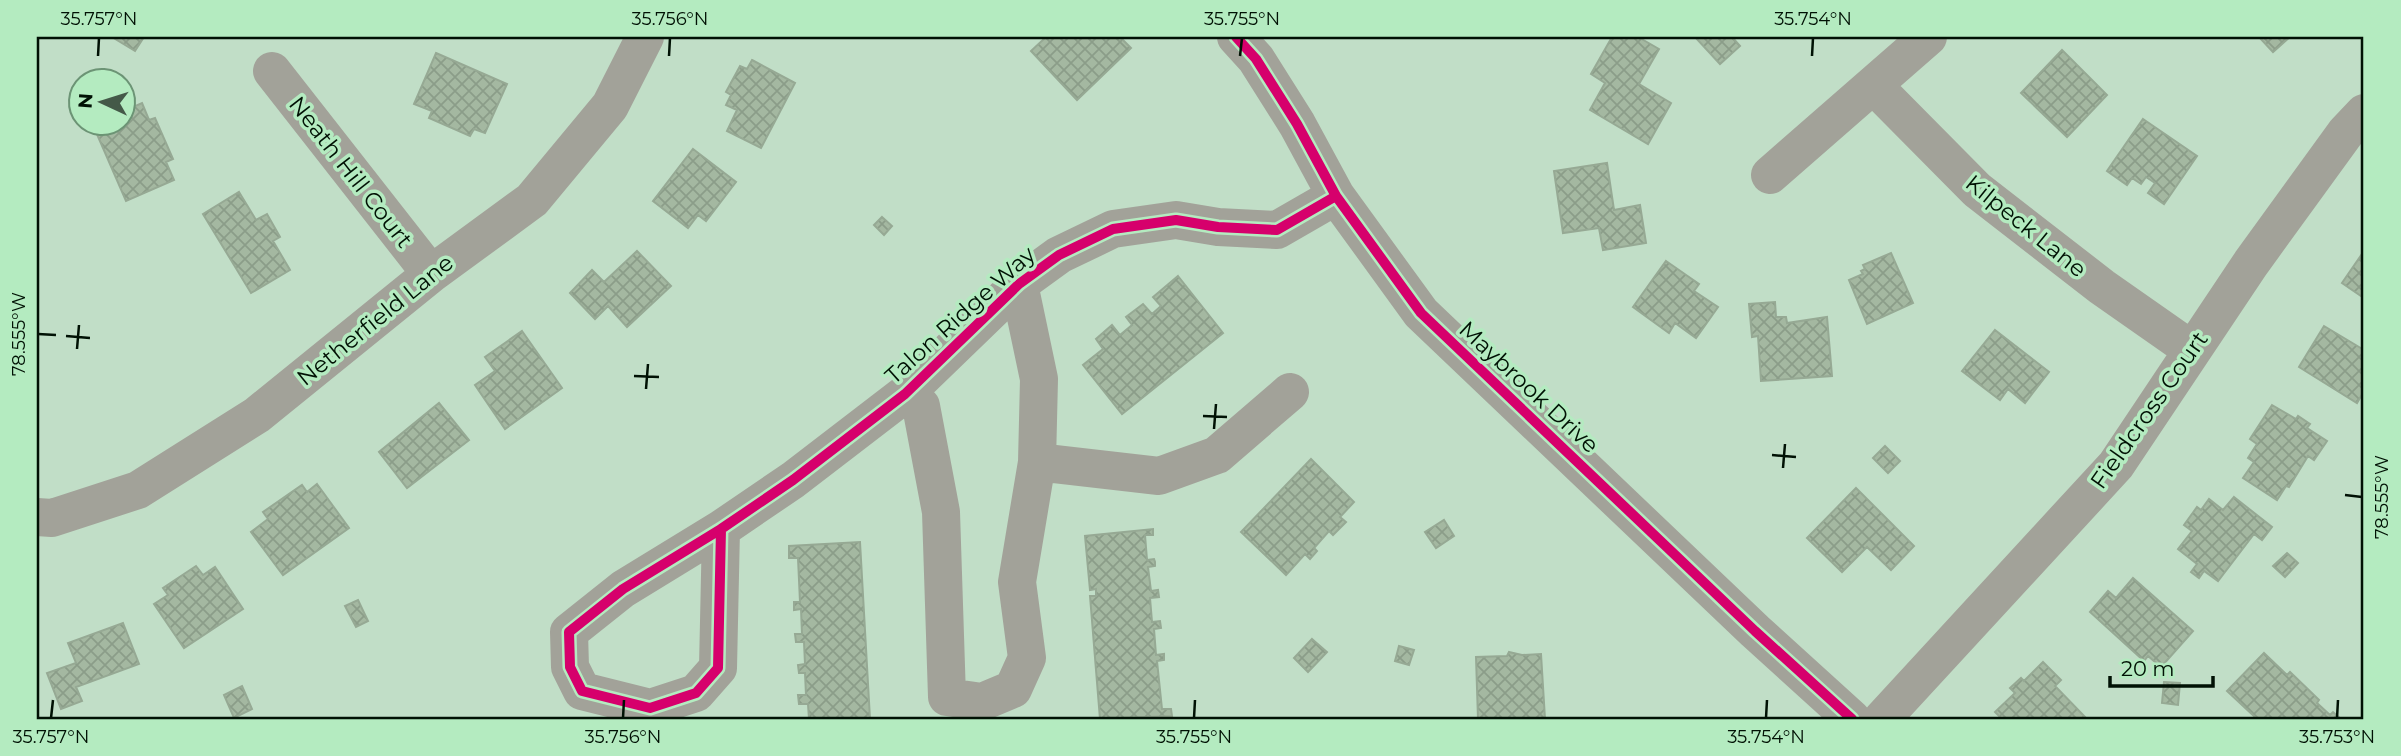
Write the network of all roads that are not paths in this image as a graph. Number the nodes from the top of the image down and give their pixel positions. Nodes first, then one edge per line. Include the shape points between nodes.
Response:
1 (645, 37) edge
2 (1236, 37) edge
3 (1928, 37) edge
4 (271, 71) dead end
5 (1874, 86) junction
6 (2364, 113) edge
7 (1770, 175) dead end
8 (1336, 196) junction
9 (431, 274) junction
10 (1019, 284) junction
11 (2192, 350) junction
12 (1290, 392) dead end
13 (905, 394) junction
14 (1037, 462) junction
15 (37, 517) edge
16 (720, 529) junction
17 (1852, 719) edge
18 (1882, 719) edge

1 - 9 street, Netherfield Lane via 610,106 532,200
2 - 8 street, Maybrook Drive via 1256,59 1297,124
3 - 5 street
4 - 9 street, Neath Hill Court
5 - 7 street
5 - 11 street, Kilpeck Lane via 1977,190 2102,288
6 - 11 street, Fieldcross Court
8 - 10 street, Talon Ridge Way via 1277,230 1218,228 1176,220 1113,229 1059,254
8 - 17 street, Maybrook Drive via 1421,313
9 - 15 street, Netherfield Lane via 257,415 138,490 52,518
10 - 13 street, Talon Ridge Way
10 - 14 street via 1039,379
11 - 18 street, Fieldcross Court via 2116,465
12 - 14 street via 1217,455 1159,476
13 - 14 street via 920,406 941,512 947,697 982,702 1013,689 1027,659 1017,582
13 - 16 street, Talon Ridge Way
16 - 16 street, Talon Ridge Way via 623,589 569,632 570,667 582,691 650,709 696,693 718,668

